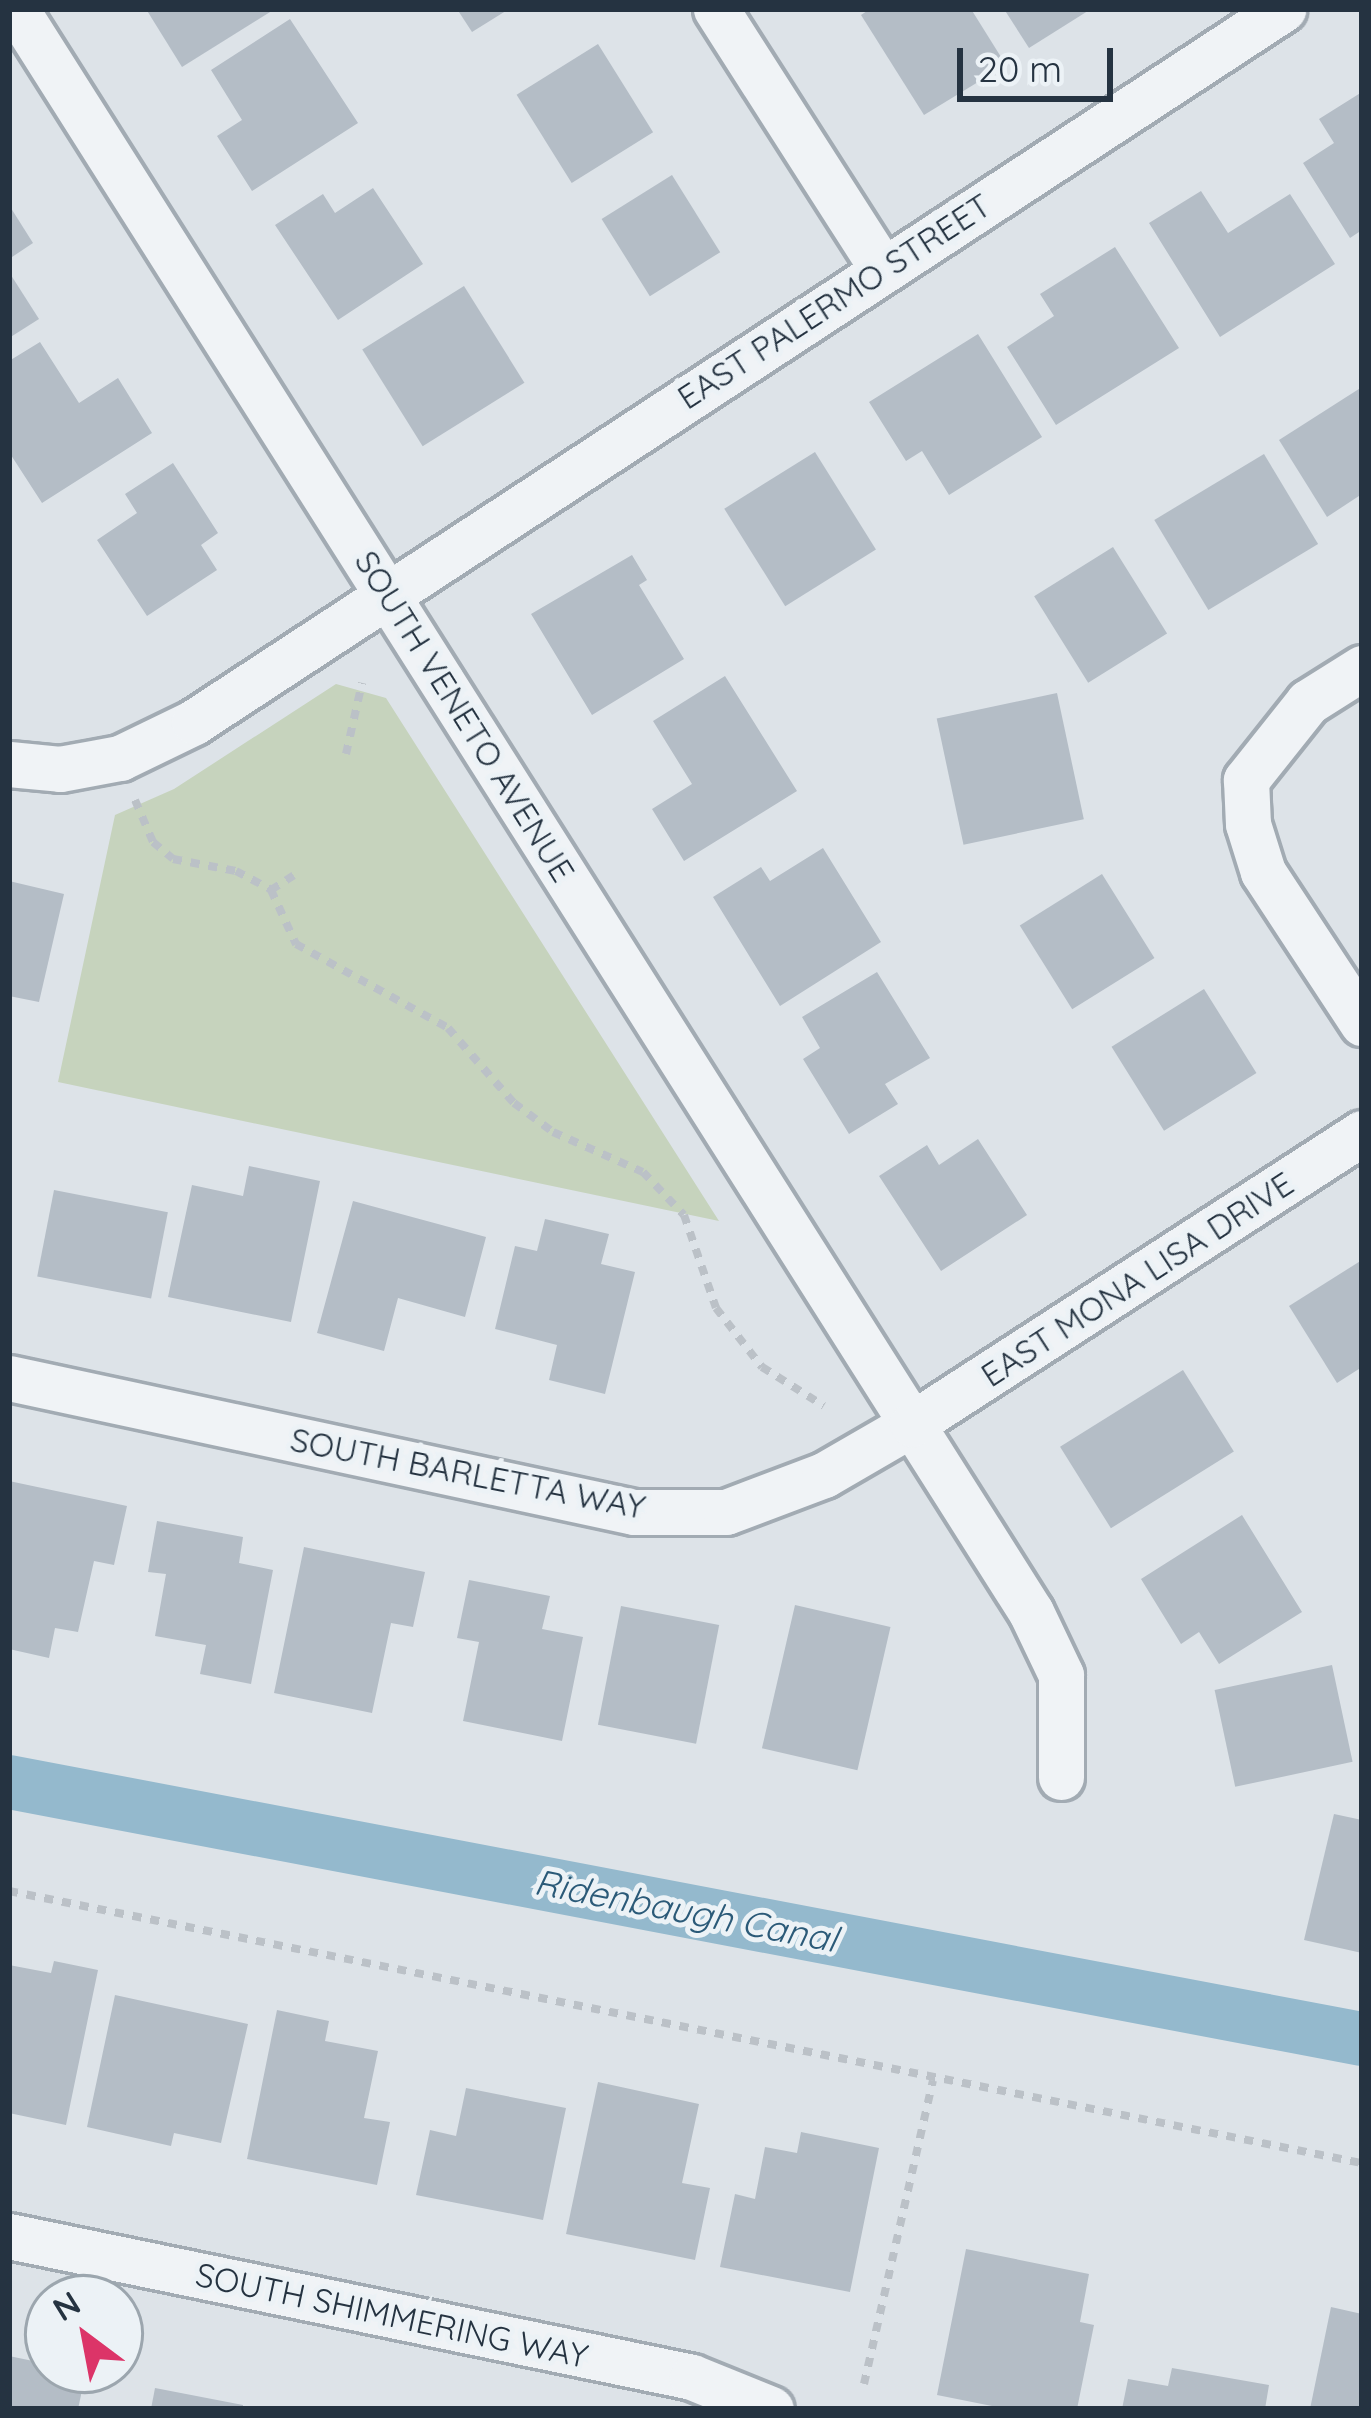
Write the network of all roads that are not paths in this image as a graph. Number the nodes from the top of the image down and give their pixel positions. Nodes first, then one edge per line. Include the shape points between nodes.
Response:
1 (16, 9) edge
2 (716, 9) edge
3 (1283, 9) edge
4 (882, 269) junction
5 (386, 594) junction
6 (1362, 668) edge
7 (9, 764) edge
8 (1362, 1023) edge
9 (1362, 1132) edge
10 (9, 1378) edge
11 (912, 1424) junction
12 (1061, 1777) dead end
13 (9, 2236) edge
14 (771, 2409) edge

1 - 5 street, SOUTH VENETO AVENUE
2 - 4 street
3 - 4 street, EAST PALERMO STREET
4 - 5 street, EAST PALERMO STREET
5 - 7 street, EAST PALERMO STREET via 194,722 120,758 60,769
5 - 11 street, SOUTH VENETO AVENUE
6 - 8 street via 1308,702 1246,780 1263,872
9 - 11 street, EAST MONA LISA DRIVE
10 - 11 street, SOUTH BARLETTA WAY via 634,1512 726,1512 824,1475
11 - 12 street, SOUTH VENETO AVENUE via 1061,1675
13 - 14 street, SOUTH SHIMMERING WAY via 692,2378

